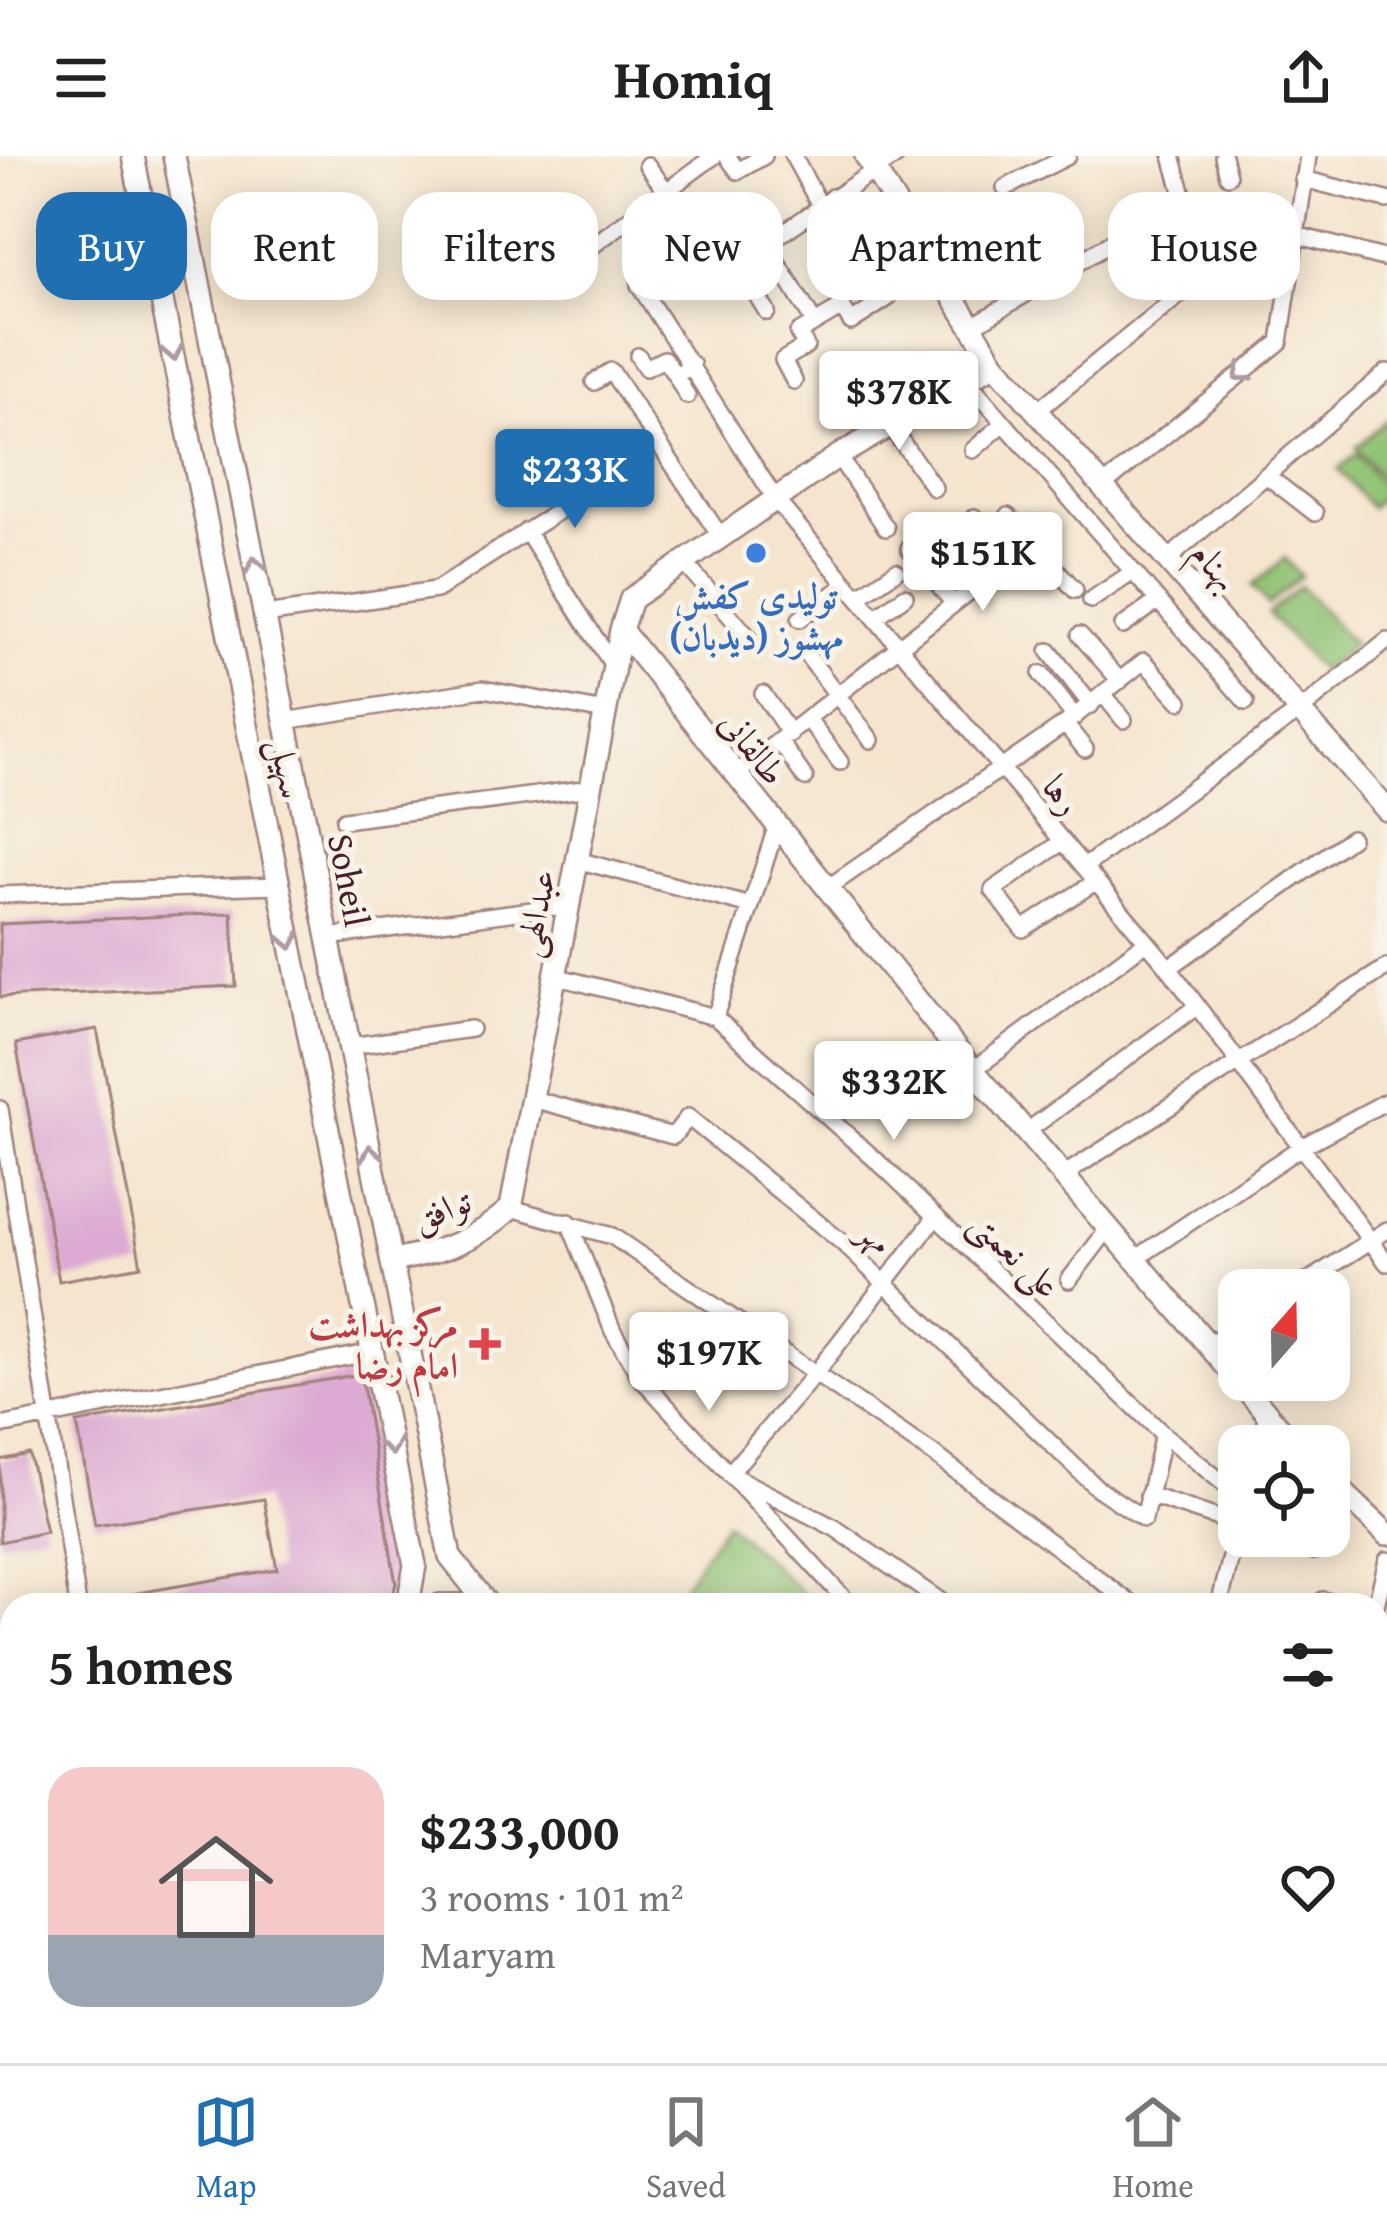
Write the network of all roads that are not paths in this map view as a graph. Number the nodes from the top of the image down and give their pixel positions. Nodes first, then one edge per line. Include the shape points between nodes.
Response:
1 (133, 156) edge
2 (174, 156) edge
3 (714, 156) edge
4 (727, 156) edge
5 (764, 156) edge
6 (793, 156) edge
7 (896, 156) edge
8 (1068, 156) edge
9 (1172, 156) edge
10 (1223, 156) edge
11 (1308, 156) edge
12 (870, 163) edge
13 (647, 165) dead end
14 (1228, 176) dead end
15 (1304, 179) junction
16 (1005, 188) dead end
17 (668, 192) joint
18 (820, 192) edge
19 (840, 192) edge
20 (1182, 192) edge
21 (1300, 197) edge
22 (1387, 200) edge
23 (1300, 236) edge
24 (1108, 245) edge
25 (1387, 259) edge
26 (783, 272) edge
27 (649, 300) edge
28 (758, 300) edge
29 (885, 300) edge
30 (1173, 300) edge
31 (1285, 300) edge
32 (766, 312) dead end
33 (814, 322) junction
34 (971, 327) junction
35 (638, 356) dead end
36 (692, 364) junction
37 (995, 364) junction
38 (1387, 372) edge
39 (676, 376) junction
40 (967, 380) junction
41 (794, 381) dead end
42 (594, 382) dead end
43 (687, 396) dead end
44 (1037, 411) junction
45 (1004, 423) junction
46 (890, 425) junction
47 (973, 450) dead end
48 (577, 454) dead end
49 (838, 456) junction
50 (1266, 475) junction
51 (1102, 486) junction
52 (596, 487) dead end
53 (934, 488) dead end
54 (776, 500) junction
55 (576, 501) junction
56 (1315, 513) dead end
57 (1008, 516) dead end
58 (974, 517) dead end
59 (886, 528) dead end
60 (526, 531) junction
61 (944, 535) dead end
62 (720, 536) junction
63 (1032, 542) junction
64 (909, 548) dead end
65 (682, 560) junction
66 (1167, 560) junction
67 (1007, 562) junction
68 (896, 571) dead end
69 (1133, 572) junction
70 (980, 583) junction
71 (852, 590) junction
72 (1075, 590) dead end
73 (904, 596) dead end
74 (1091, 600) dead end
75 (1158, 601) junction
76 (954, 604) junction
77 (265, 615) junction
78 (876, 617) junction
79 (800, 619) dead end
80 (1123, 626) dead end
81 (621, 630) junction
82 (1080, 635) dead end
83 (750, 639) dead end
84 (1387, 641) edge
85 (903, 645) junction
86 (801, 647) dead end
87 (1048, 651) dead end
88 (614, 667) junction
89 (1041, 674) dead end
90 (1120, 681) junction
91 (763, 694) dead end
92 (838, 696) junction
93 (1097, 700) junction
94 (1180, 701) dead end
95 (1246, 702) dead end
96 (1301, 710) junction
97 (605, 712) junction
98 (808, 719) junction
99 (1124, 720) dead end
100 (286, 721) junction
101 (1070, 721) junction
102 (785, 738) junction
103 (871, 740) dead end
104 (1085, 748) dead end
105 (840, 762) dead end
106 (1000, 764) junction
107 (735, 775) junction
108 (805, 778) dead end
109 (591, 788) junction
110 (1387, 810) edge
111 (344, 820) dead end
112 (776, 828) junction
113 (1351, 838) dead end
114 (1062, 842) junction
115 (577, 860) junction
116 (1084, 867) junction
117 (1095, 882) junction
118 (279, 885) junction
119 (826, 890) junction
120 (0, 895) edge
121 (569, 904) junction
122 (751, 906) junction
123 (328, 937) junction
124 (1146, 942) junction
125 (1387, 967) edge
126 (1169, 968) junction
127 (555, 976) junction
128 (1196, 1007) junction
129 (715, 1017) junction
130 (470, 1029) dead end
131 (350, 1046) junction
132 (1243, 1061) junction
133 (973, 1070) junction
134 (532, 1099) junction
135 (1387, 1101) edge
136 (0, 1109) edge
137 (1026, 1132) junction
138 (1300, 1148) junction
139 (5, 1175) edge
140 (1062, 1176) junction
141 (511, 1208) junction
142 (935, 1218) junction
143 (569, 1222) junction
144 (1108, 1229) junction
145 (1387, 1230) edge
146 (1370, 1242) junction
147 (1134, 1260) junction
148 (392, 1262) junction
149 (1387, 1263) edge
150 (1327, 1269) edge
151 (1069, 1280) dead end
152 (885, 1286) junction
153 (1218, 1338) edge
154 (1207, 1345) junction
155 (372, 1352) junction
156 (815, 1374) junction
157 (49, 1416) junction
158 (1266, 1418) junction
159 (1264, 1425) edge
160 (1273, 1425) edge
161 (0, 1426) edge
162 (1163, 1434) junction
163 (729, 1474) junction
164 (1218, 1479) edge
165 (1148, 1495) junction
166 (1350, 1498) edge
167 (1218, 1518) edge
168 (1387, 1534) edge
169 (1231, 1557) edge
170 (1387, 1560) edge
171 (76, 1593) edge
172 (410, 1593) edge
173 (476, 1593) edge
174 (839, 1593) edge
175 (929, 1593) edge
176 (1116, 1593) edge
177 (1222, 1593) edge
178 (1379, 1593) edge

1 -> 118 street, سهیل
77 -> 2 street, Soheil
3 - 17 street
4 - 5 street via 738,171
6 - 18 street
7 - 12 street
8 - 16 street
9 - 20 street
10 - 14 street
11 - 15 street
12 - 19 street
12 - 34 street
13 - 17 street
15 - 21 street
15 - 22 street
23 - 25 street
24 - 34 street
26 - 33 street
27 - 36 street, رها
28 - 32 street
29 - 33 street via 851,322 842,308
30 - 44 street
31 -> 51 street via 1280,342
33 - 41 street via 798,333 806,346 783,360
34 - 37 street
35 - 39 street via 646,368 664,359
36 - 39 street
36 - 54 street, رها
37 - 40 street
37 - 44 street, بهنام
38 - 50 street
39 - 43 street
40 - 45 street
40 - 46 street
42 - 62 street via 611,371
44 - 51 street, بهنام
45 - 47 street
45 - 69 street
46 - 49 street
46 - 53 street
48 - 55 street via 554,470
49 - 54 street
49 - 59 street
50 - 56 street
50 - 66 street
51 - 66 street, بهنام
52 - 55 street
54 - 62 street
54 - 71 street, رها
55 - 60 street
57 - 63 street
58 - 67 street
60 - 77 street via 436,590
60 - 88 street
61 - 70 street
62 - 65 street
63 - 67 street
63 - 72 street
64 - 76 street
65 - 81 street via 632,599
65 - 83 street
66 - 96 street, بهنام
67 - 70 street
68 - 71 street
69 - 74 street
69 - 75 street
70 - 76 street
71 - 78 street, رها
71 - 79 street
73 - 78 street
75 - 80 street
75 - 95 street
76 - 85 street
77 - 100 street, Soheil
78 - 85 street, رها
81 - 88 street, عبدالهی
81 - 107 street, طالقانی
82 - 90 street
84 - 96 street
85 - 92 street
85 - 106 street, رها
86 - 92 street
87 - 93 street
88 - 97 street, عبدالهی
89 - 101 street
90 - 93 street
90 - 94 street via 1144,662
91 - 102 street
92 - 98 street
92 - 103 street
93 - 99 street
93 - 101 street
96 - 110 street, بهنام
96 - 116 street
97 - 100 street via 483,689
97 - 109 street, عبدالهی
98 - 102 street
98 - 105 street
100 - 123 street, Soheil
101 - 104 street
101 - 106 street
102 - 107 street
102 - 108 street
106 - 114 street, رها
106 - 119 street
107 - 112 street, طالقانی
109 - 111 street
109 - 115 street, عبدالهی
112 - 119 street, طالقانی
112 - 122 street
113 - 126 street
114 - 116 street, رها
114 - 117 street via 993,890 1023,929
115 - 121 street, عبدالهی
115 - 122 street
116 - 117 street, رها
117 - 124 street, رها
118 - 120 street
118 -> 155 street, سهیل
119 - 133 street, طالقانی
121 - 123 street
121 - 127 street, عبدالهی
122 - 129 street
123 - 131 street, Soheil
124 - 126 street, رها
124 - 133 street
125 - 132 street
126 - 128 street, رها
127 - 129 street, علی نعمتی
127 - 134 street, عبدالهی
128 - 132 street, رها
128 - 137 street
129 - 142 street, علی نعمتی
130 - 131 street
148 -> 131 street, Soheil
132 - 138 street, رها
132 - 140 street
133 - 137 street, طالقانی
134 - 141 street, عبدالهی
134 - 152 street, مهر via 674,1136 688,1118
135 - 138 street
136 - 139 street
137 - 140 street, طالقانی
138 - 146 street, رها
138 - 147 street
139 - 157 street
140 - 144 street, طالقانی
141 - 143 street
141 - 148 street, توافق via 480,1237
142 - 152 street
142 - 162 street, علی نعمتی
143 - 156 street via 612,1237
143 - 163 street via 640,1377
144 - 147 street, طالقانی
144 - 151 street
145 - 146 street
146 - 149 street, رها
146 - 150 street
147 - 154 street, طالقانی
148 - 173 street, Soheil via 450,1557
152 - 156 street
152 - 165 street, مهر via 1096,1487 1144,1519
153 - 154 street
154 - 158 street, طالقانی
155 - 157 street
155 -> 172 street, سهیل via 415,1564
156 - 163 street
156 - 176 street
157 - 161 street
157 - 171 street
158 - 159 street
158 - 160 street, طالقانی
162 - 164 street, علی نعمتی
162 - 165 street
163 - 174 street
163 - 175 street via 835,1528
165 - 167 street
166 - 168 street
169 - 177 street
170 - 178 street

